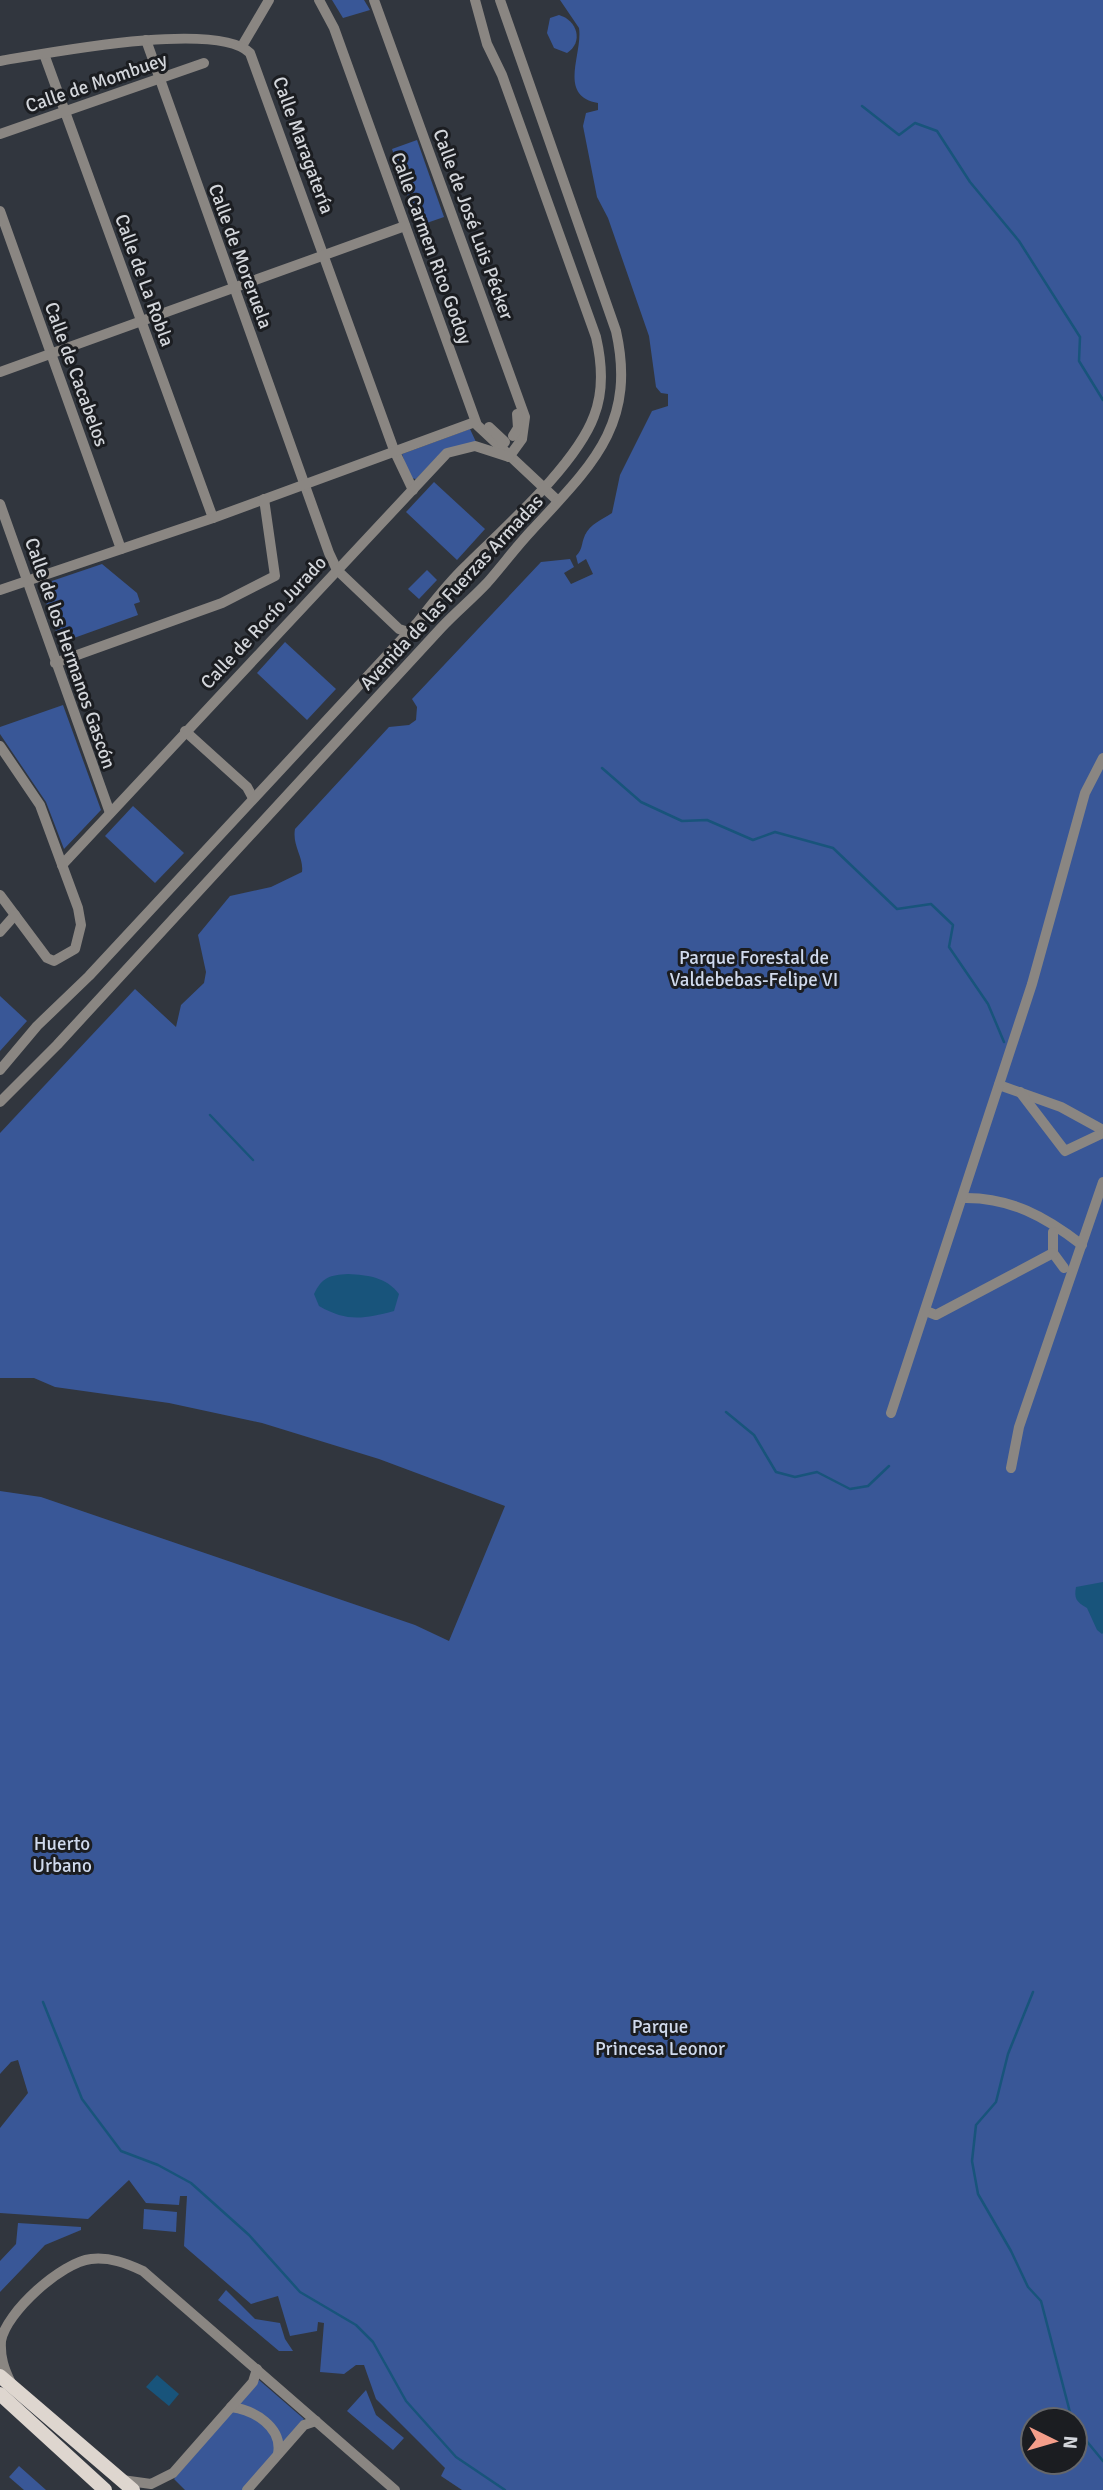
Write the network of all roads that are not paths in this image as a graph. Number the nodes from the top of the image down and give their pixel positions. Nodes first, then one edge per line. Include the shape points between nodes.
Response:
1 (269, 0) edge
2 (319, 0) edge
3 (374, 0) edge
4 (475, 0) edge
5 (500, 0) edge
6 (146, 40) junction
7 (243, 46) junction
8 (44, 54) junction
9 (0, 61) edge
10 (204, 63) dead end
11 (159, 78) junction
12 (66, 110) junction
13 (0, 134) edge
14 (0, 211) edge
15 (405, 226) junction
16 (325, 254) junction
17 (233, 287) junction
18 (141, 321) junction
19 (51, 354) junction
20 (0, 372) edge
21 (517, 414) dead end
22 (475, 422) junction
23 (489, 427) dead end
24 (394, 450) junction
25 (509, 457) junction
26 (304, 484) junction
27 (542, 488) junction
28 (413, 490) junction
29 (264, 499) junction
30 (558, 501) junction
31 (0, 504) edge
32 (213, 518) junction
33 (121, 549) junction
34 (337, 570) junction
35 (27, 580) junction
36 (0, 590) edge
37 (408, 632) junction
38 (55, 663) junction
39 (185, 731) junction
40 (0, 746) edge
41 (1103, 758) edge
42 (253, 798) junction
43 (110, 813) junction
44 (62, 865) junction
45 (0, 895) edge
46 (15, 915) junction
47 (0, 932) edge
48 (0, 1070) edge
49 (999, 1085) junction
50 (1020, 1092) junction
51 (0, 1102) edge
52 (1103, 1131) edge
53 (1103, 1182) edge
54 (962, 1198) junction
55 (1053, 1232) dead end
56 (1082, 1245) junction
57 (1053, 1253) junction
58 (1064, 1268) dead end
59 (926, 1311) junction
60 (891, 1413) dead end
61 (1011, 1468) dead end
62 (0, 2367) edge
63 (257, 2369) junction
64 (0, 2376) edge
65 (14, 2388) junction
66 (0, 2394) edge
67 (0, 2400) edge
68 (231, 2407) junction
69 (16, 2410) junction
70 (316, 2421) junction
71 (278, 2454) junction
72 (120, 2480) junction
73 (105, 2490) edge
74 (133, 2490) edge
75 (247, 2490) edge
76 (395, 2490) edge

1 - 7 street
2 - 15 street, Calle Carmen Rico Godoy via 334,28
3 - 25 street, Calle de José Luis Pécker via 525,417 522,439
4 - 27 street, Avenida de las Fuerzas Armadas via 600,353 601,380 591,424 574,453
5 - 30 street, Avenida de las Fuerzas Armadas via 616,331 622,360 619,406 610,435
6 - 7 street via 220,39
6 - 8 street
6 - 11 street, Calle de Moreruela
7 - 16 street, Calle Maragatería via 261,78
8 - 9 street
8 - 12 street, Calle de La Robla
10 - 11 street, Calle de Mombuey
11 - 12 street, Calle de Mombuey
11 - 17 street, Calle de Moreruela
12 - 13 street, Calle de Mombuey
12 - 18 street, Calle de La Robla
14 - 19 street, Calle de Cacabelos
15 - 16 street
15 - 22 street, Calle Carmen Rico Godoy
16 - 17 street
16 - 24 street, Calle Maragatería
17 - 18 street
17 - 26 street, Calle de Moreruela
18 - 19 street
18 - 32 street, Calle de La Robla
19 - 20 street
19 - 33 street, Calle de Cacabelos
21 - 23 street via 518,428 510,440
22 - 24 street
22 - 25 street, Calle Carmen Rico Godoy
24 - 26 street
24 - 28 street, Calle Maragatería
25 - 27 street, Calle Carmen Rico Godoy
25 - 28 street, Calle de Rocío Jurado via 481,446 454,449
26 - 29 street
26 - 34 street, Calle de Moreruela
27 - 30 street, Calle Carmen Rico Godoy
27 - 37 street, Avenida de las Fuerzas Armadas
28 - 34 street, Calle de Rocío Jurado
29 - 32 street
29 - 38 street via 275,576 222,603
30 - 51 street, Avenida de las Fuerzas Armadas via 486,584
31 - 35 street, Calle de los Hermanos Gascón
32 - 33 street
33 - 35 street
34 - 37 street via 398,629
34 - 39 street, Calle de Rocío Jurado
35 - 36 street
35 - 38 street, Calle de los Hermanos Gascón
37 - 42 street, Avenida de las Fuerzas Armadas
38 - 43 street, Calle de los Hermanos Gascón
39 - 42 street via 247,787
39 - 43 street, Calle de Rocío Jurado
40 - 44 street via 40,805
41 - 49 street via 1085,793
42 - 48 street, Avenida de las Fuerzas Armadas
43 - 44 street, Calle de Rocío Jurado
44 - 46 street via 81,925 75,949 54,961 47,958
45 - 46 street
46 - 47 street
49 - 50 street
49 - 54 street
50 - 52 street via 1061,1107
50 - 52 street via 1065,1151
53 - 56 street
54 - 56 street via 1027,1209
54 - 59 street
55 - 57 street
56 - 61 street via 1019,1427
57 - 58 street
57 - 59 street via 936,1315
59 - 60 street
62 - 65 street
63 - 65 street via 143,2271 119,2260 90,2259 52,2276 5,2330 1,2361
63 - 68 street via 253,2382
63 - 70 street
64 - 65 main road
65 - 72 main road
66 - 69 main road
67 - 69 street
68 - 71 street via 254,2413 272,2428 279,2442
68 - 72 street via 173,2473 151,2484
69 - 73 main road
70 - 71 street via 304,2425
70 - 76 street
71 - 75 street
72 - 74 main road

